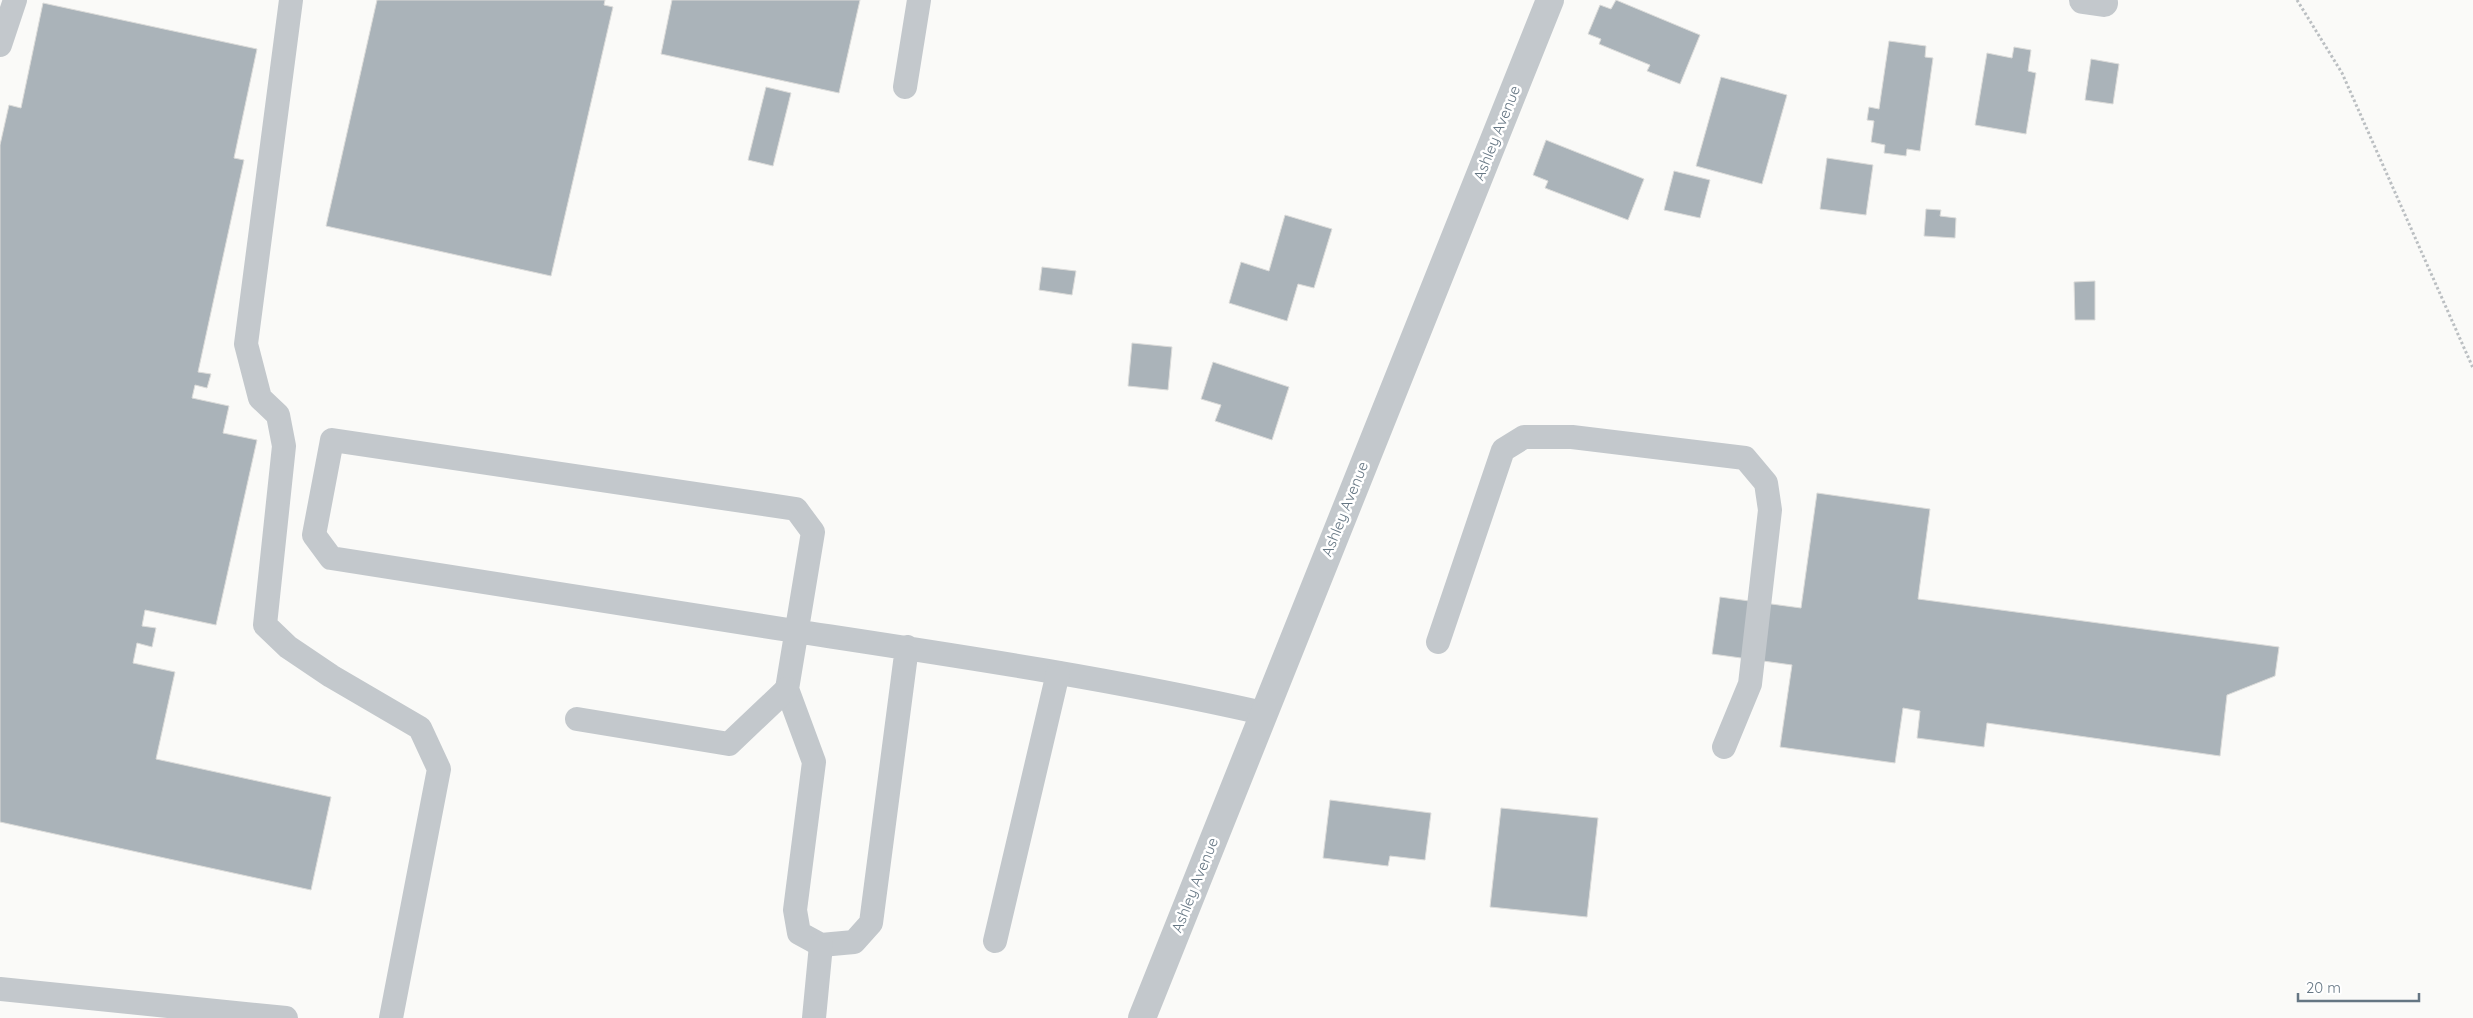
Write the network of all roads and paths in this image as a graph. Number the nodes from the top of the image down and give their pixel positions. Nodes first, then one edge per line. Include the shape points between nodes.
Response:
1 (15, 0) edge
2 (291, 0) edge
3 (920, 0) edge
4 (1550, 0) edge
5 (2297, 0) edge
6 (0, 45) edge
7 (905, 88) dead end
8 (2473, 368) edge
9 (797, 631) junction
10 (1438, 642) dead end
11 (907, 647) junction
12 (1058, 673) junction
13 (787, 688) junction
14 (1263, 713) junction
15 (577, 719) dead end
16 (1724, 747) dead end
17 (995, 941) dead end
18 (821, 945) junction
19 (0, 989) edge
20 (286, 1018) edge
21 (391, 1018) edge
22 (814, 1018) edge
23 (1142, 1018) edge

1 - 6 lane
2 - 21 lane via 246,344 260,398 278,415 284,446 265,625 288,647 331,676 420,728 439,769
3 - 7 lane
4 - 14 street, Ashley Avenue
5 - 8 path via 2342,73
9 - 9 lane via 813,532 796,509 332,440 314,536 331,558
9 - 11 lane
9 - 13 lane
10 - 16 lane via 1503,450 1524,437 1572,437 1745,458 1766,483 1770,510 1750,684
11 - 12 lane
11 - 18 lane via 871,923 854,942
12 - 14 lane via 1171,692
12 - 17 lane
13 - 15 lane via 729,744
13 - 18 lane via 814,762 794,910 799,933
14 - 23 street, Ashley Avenue
18 - 22 lane
19 - 20 lane

